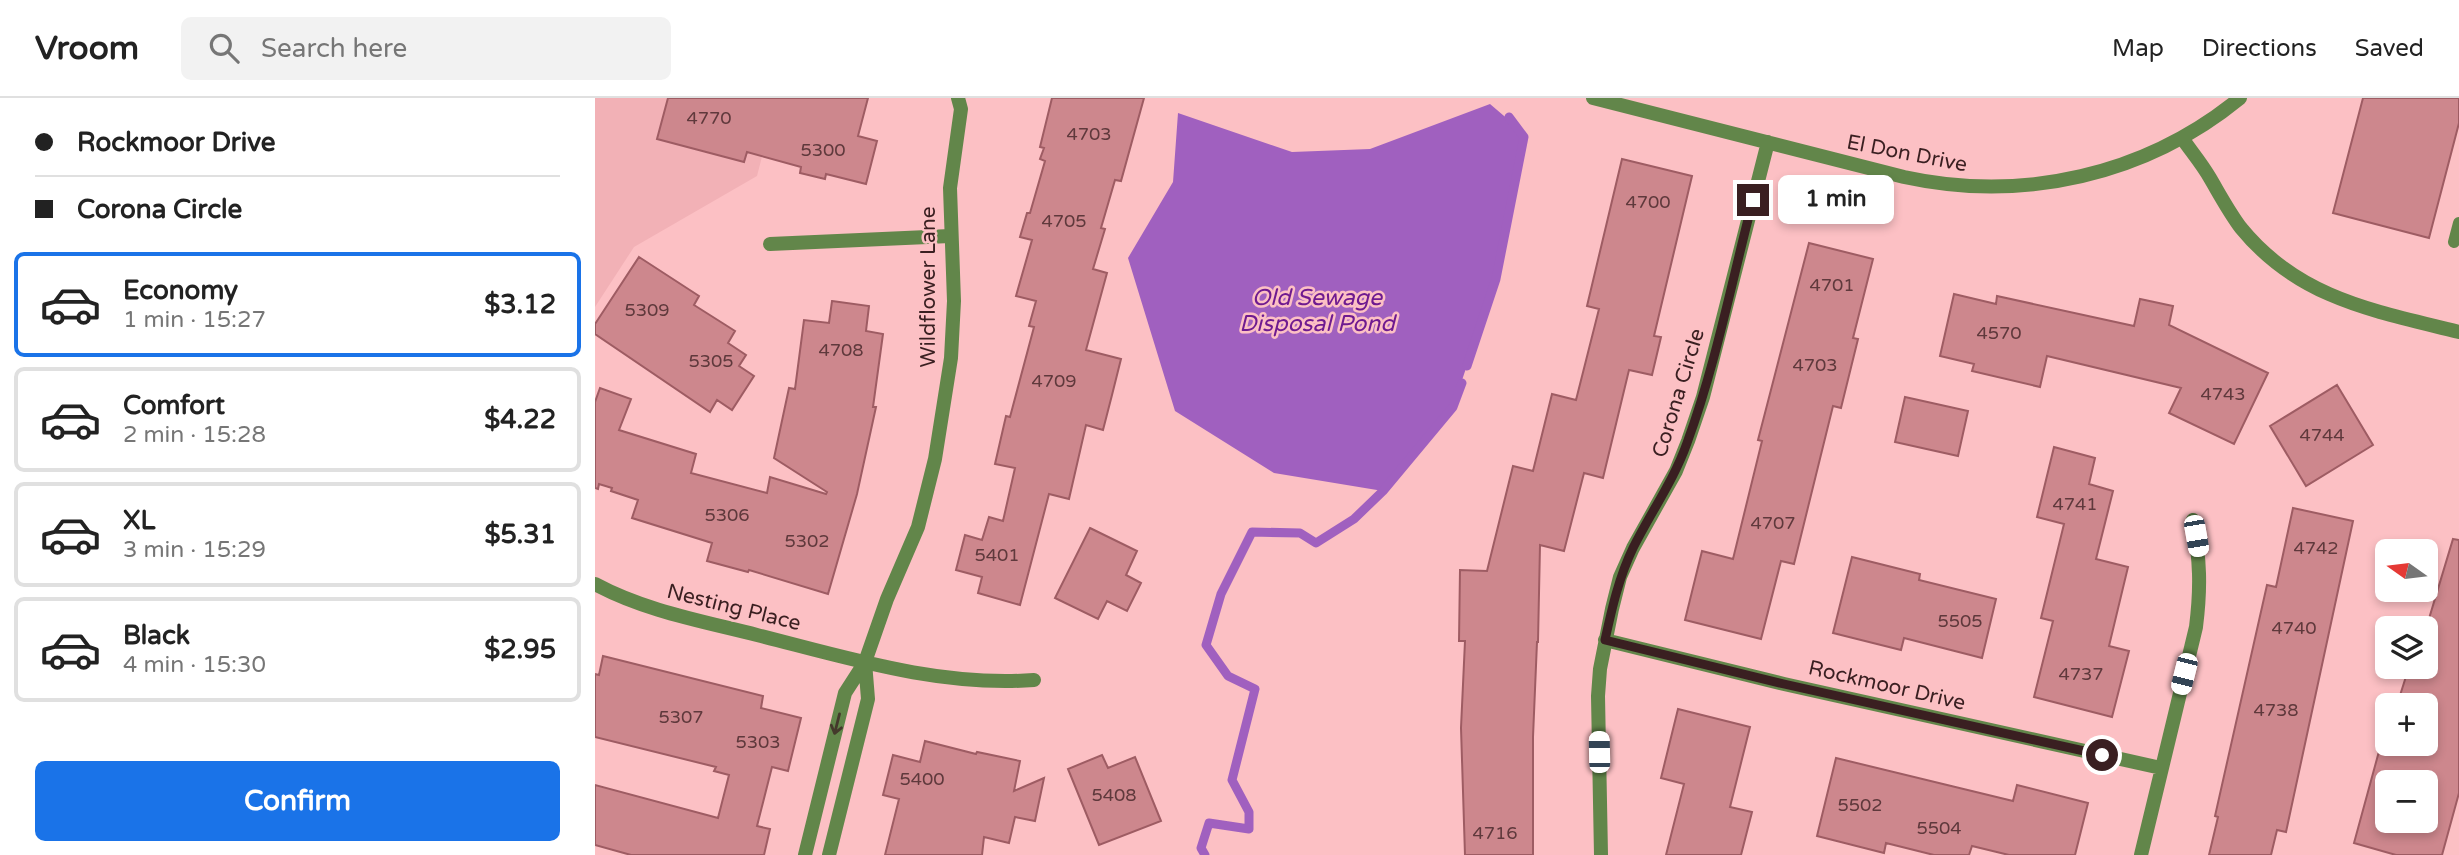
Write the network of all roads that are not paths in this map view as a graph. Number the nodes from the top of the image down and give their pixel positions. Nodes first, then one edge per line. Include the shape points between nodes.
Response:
1 (972, 98) edge
2 (1593, 98) edge
3 (2241, 98) edge
4 (960, 104) edge
5 (2182, 138) junction
6 (1768, 142) junction
7 (2459, 223) edge
8 (950, 236) junction
9 (2455, 242) dead end
10 (770, 244) dead end
11 (2459, 332) edge
12 (2193, 520) dead end
13 (595, 583) edge
14 (1605, 640) junction
15 (865, 663) junction
16 (1034, 680) dead end
17 (829, 757) junction
18 (852, 763) junction
19 (2161, 768) junction
20 (806, 848) edge
21 (830, 851) edge
22 (1601, 855) edge
23 (2141, 855) edge

1 - 4 street, Wildflower Lane
2 - 6 street, El Don Drive
3 - 5 street, El Don Drive
4 - 8 street, Wildflower Lane via 950,188
5 - 6 street, El Don Drive via 2092,173 1996,188 1938,184
5 - 11 street via 2240,226 2283,268 2340,299
6 - 14 street, Corona Circle via 1703,397 1677,471 1620,577
7 - 9 lane
8 - 10 street
8 - 15 street, Wildflower Lane via 951,358 935,459 918,527
12 - 19 street via 2199,552 2197,615
13 - 15 street, Nesting Place via 652,609
14 - 19 street, Rockmoor Drive
14 - 22 street, Corona Circle via 1598,696
15 - 16 street, Nesting Place via 941,678 1003,683
15 -> 17 street, Wildflower Lane via 845,693
15 - 18 street, Wildflower Lane via 868,699
17 - 18 street
17 - 20 street, Wildflower Lane
18 - 21 street, Wildflower Lane
19 - 23 street
20 - 21 street

